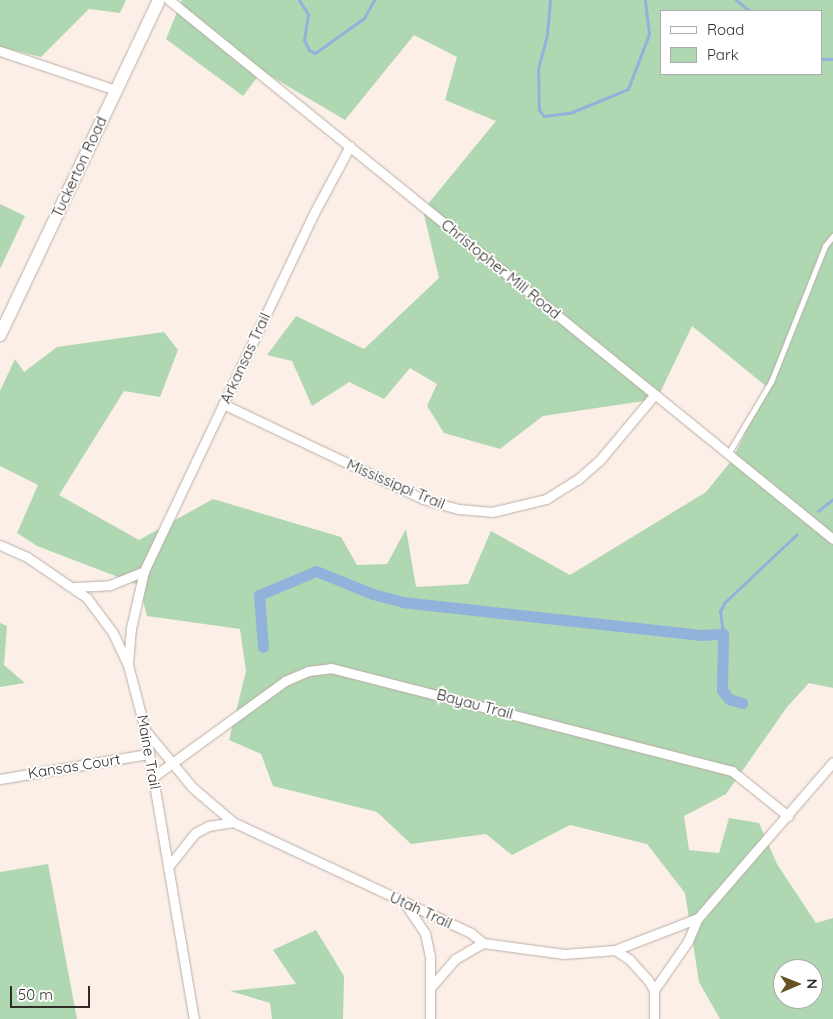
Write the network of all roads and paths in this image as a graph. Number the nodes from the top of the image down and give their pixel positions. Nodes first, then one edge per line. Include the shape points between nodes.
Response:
1 (159, 0) edge
2 (170, 0) edge
3 (0, 51) edge
4 (116, 90) junction
5 (350, 146) junction
6 (833, 236) edge
7 (0, 335) edge
8 (656, 394) junction
9 (224, 404) junction
10 (728, 454) junction
11 (833, 538) edge
12 (0, 545) edge
13 (144, 571) junction
14 (75, 588) junction
15 (128, 665) junction
16 (145, 730) junction
17 (148, 754) junction
18 (833, 762) edge
19 (172, 764) junction
20 (153, 777) junction
21 (0, 778) edge
22 (788, 816) junction
23 (233, 822) junction
24 (168, 867) junction
25 (405, 902) junction
26 (698, 918) junction
27 (483, 943) junction
28 (614, 950) junction
29 (430, 988) junction
30 (654, 990) junction
31 (194, 1019) edge
32 (430, 1019) edge
33 (654, 1019) edge

1 - 4 main road, Tuckerton Road
2 - 5 street, Christopher Mill Road
3 - 4 street
4 - 7 main road, Tuckerton Road
5 - 8 street, Christopher Mill Road
5 - 9 street, Arkansas Trail
6 - 10 lane via 825,246 771,382
8 - 9 street, Mississippi Trail via 599,461 577,480 546,500 492,512 458,509 423,499
8 - 10 street, Christopher Mill Road
9 - 13 street, Arkansas Trail
10 - 11 street, Christopher Mill Road
12 - 14 street, Maine Trail
13 - 14 street via 110,585
13 - 15 street, Arkansas Trail
14 - 15 street, Maine Trail via 100,614
15 - 16 street, Maine Trail
16 - 17 street, Maine Trail
16 - 19 street, Utah Trail
17 - 20 street, Maine Trail
17 - 21 street, Kansas Court
18 - 22 street, Utah Trail
19 - 20 street
19 - 22 street, Bayau Trail via 286,681 308,671 331,668 732,771
19 - 23 street, Utah Trail via 193,788
20 - 24 street, Maine Trail
22 - 26 street, Utah Trail
23 - 24 street via 195,832
23 - 25 street, Utah Trail
24 - 31 street, Maine Trail
25 - 27 street, Utah Trail via 471,933
25 - 29 street via 424,933 430,956
26 - 28 street, Utah Trail
26 - 30 street, Utah Trail via 688,940
27 - 28 street, Utah Trail via 564,954
27 - 29 street via 455,959
28 - 30 street via 640,969
29 - 32 street
30 - 33 street

